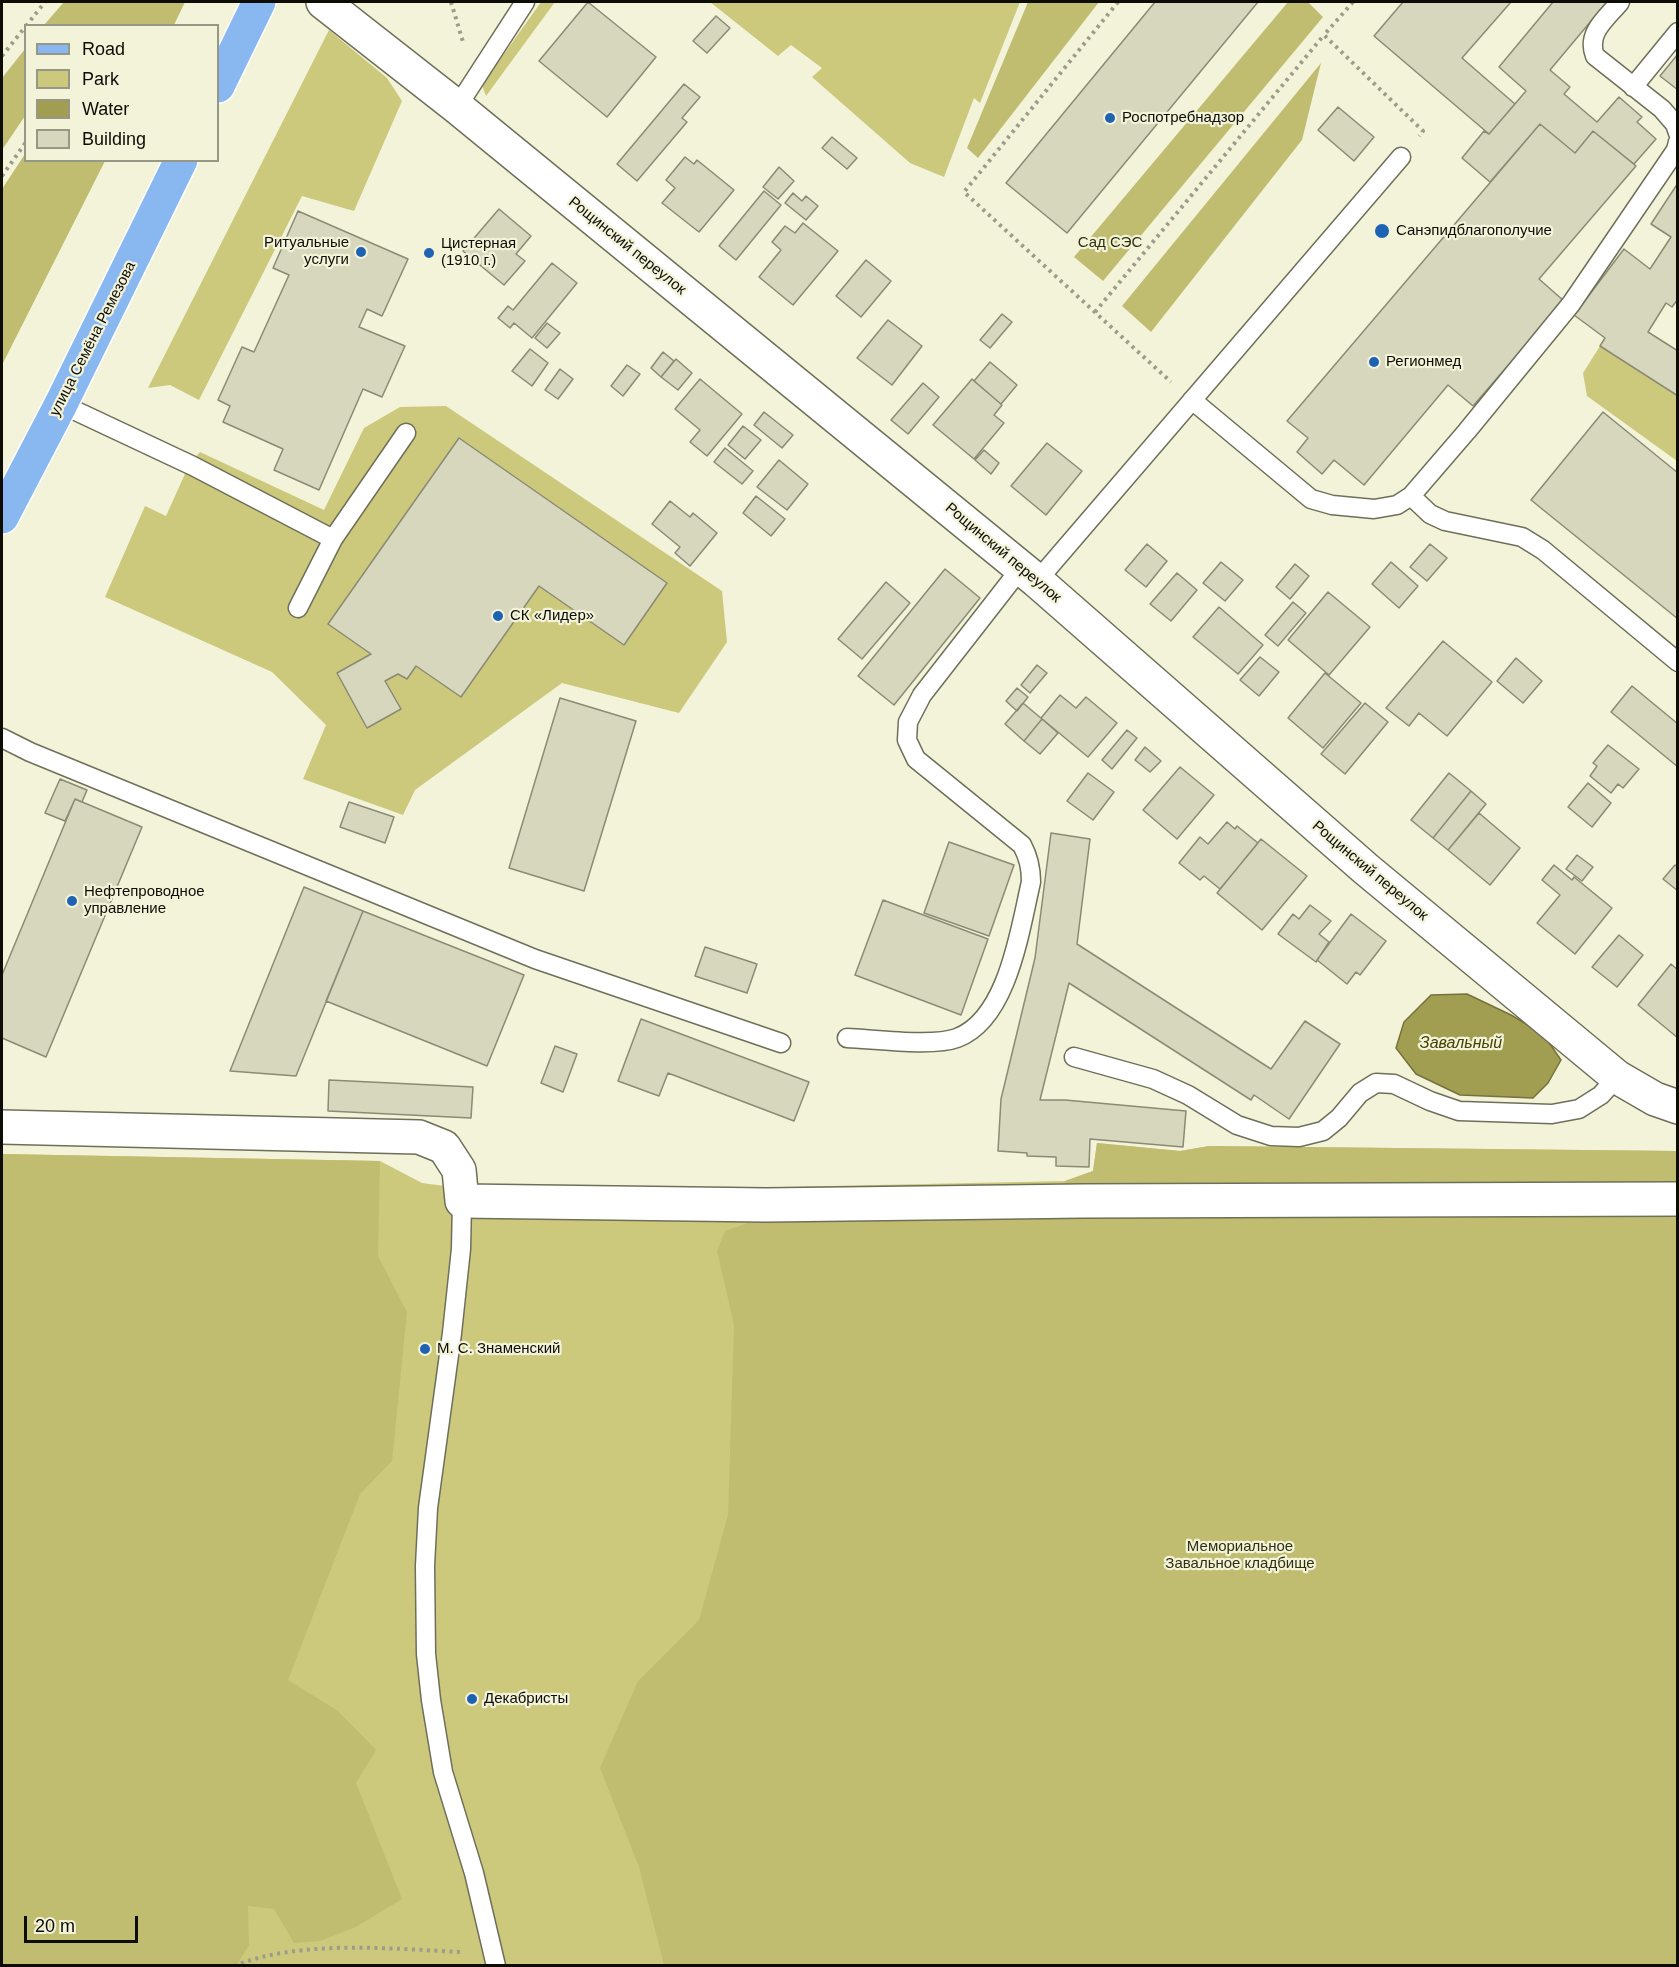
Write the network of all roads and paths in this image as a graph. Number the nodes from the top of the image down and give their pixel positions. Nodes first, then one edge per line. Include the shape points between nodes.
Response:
1 (45, 2) edge
2 (259, 2) edge
3 (323, 2) edge
4 (451, 2) edge
5 (525, 2) edge
6 (1118, 2) edge
7 (1351, 2) edge
8 (1620, 2) edge
9 (28, 24) edge
10 (24, 28) edge
11 (1677, 32) edge
12 (1324, 35) junction
13 (464, 45) dead end
14 (2, 56) edge
15 (219, 84) edge
16 (1633, 87) junction
17 (456, 107) junction
18 (1677, 133) edge
19 (1677, 142) edge
20 (24, 145) edge
21 (1401, 157) joint
22 (180, 162) edge
23 (2, 176) edge
24 (1095, 312) junction
25 (1172, 383) dead end
26 (1192, 400) junction
27 (61, 404) junction
28 (406, 433) dead end
29 (1411, 496) junction
30 (2, 517) edge
31 (333, 539) junction
32 (1029, 574) junction
33 (298, 608) dead end
34 (1677, 662) edge
35 (2, 738) edge
36 (847, 1038) dead end
37 (781, 1043) dead end
38 (1074, 1057) dead end
39 (1617, 1077) junction
40 (1677, 1107) edge
41 (2, 1127) edge
42 (1677, 1199) edge
43 (462, 1202) junction
44 (495, 1959) edge
45 (234, 1965) edge

1 - 9 path
2 - 15 main road
3 - 17 street, Рощинский переулок
4 - 13 path
5 - 17 lane
6 - 24 path via 964,192
7 - 12 path
8 - 16 lane via 1593,34 1591,45 1595,56
10 - 14 path
11 - 16 lane
12 - 21 path via 1423,131
12 - 24 path
16 - 18 lane via 1662,109 1676,124
17 - 32 street, Рощинский переулок
19 - 29 lane via 1676,150 1583,288
20 - 23 path
21 - 26 lane
22 - 27 main road, улица Семёна Ремезова
24 - 25 path
26 - 29 lane via 1311,499 1374,509 1397,506
26 - 32 lane
27 - 30 main road, улица Семёна Ремезова
27 - 31 lane via 194,466
28 - 31 lane
29 - 34 lane via 1445,521 1522,537 1543,550
31 - 33 lane
32 - 36 lane via 922,695 908,722 907,740 916,759 1022,845 1028,856 1031,882 1012,966 978,1025 957,1038 936,1042
32 - 39 street, Рощинский переулок via 1366,870
35 - 37 lane via 536,959
38 - 39 lane via 1154,1079 1236,1125 1271,1136 1299,1137 1323,1131 1360,1093 1376,1083 1394,1084 1460,1111 1552,1114 1579,1108 1601,1095
39 - 40 street, Рощинский переулок
41 - 43 street via 419,1137 444,1148 459,1170
42 - 43 street via 766,1205
43 - 44 lane via 452,1333 428,1508 426,1654 443,1772
44 - 45 path via 354,1948 285,1952

